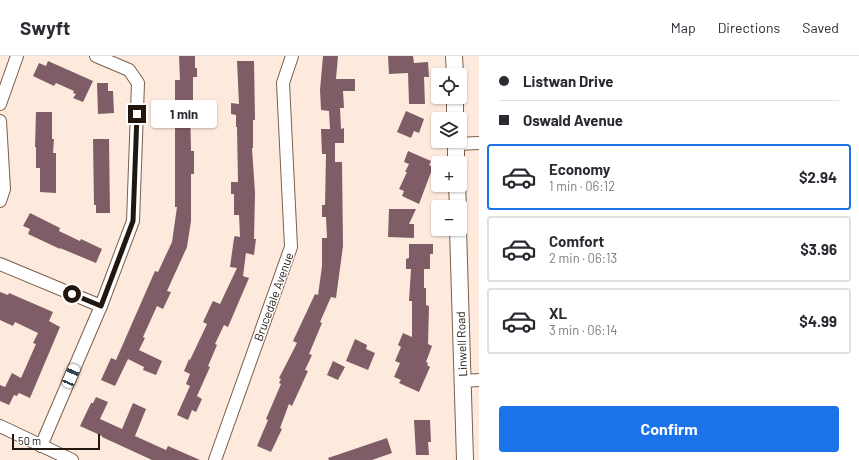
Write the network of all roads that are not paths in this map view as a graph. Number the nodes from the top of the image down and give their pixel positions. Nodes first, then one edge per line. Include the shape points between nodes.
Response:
1 (16, 56) edge
2 (96, 56) edge
3 (292, 56) edge
4 (454, 56) edge
5 (455, 68) edge
6 (0, 104) edge
7 (0, 121) edge
8 (467, 142) edge
9 (479, 143) edge
10 (0, 201) edge
11 (458, 236) edge
12 (0, 264) edge
13 (101, 306) junction
14 (479, 380) edge
15 (463, 381) junction
16 (0, 426) edge
17 (41, 446) junction
18 (72, 460) edge
19 (215, 460) edge
20 (465, 460) edge

1 - 6 street
2 - 13 street via 129,70 138,83 133,221
3 - 19 street, Brucedale Avenue via 283,82 292,247
4 - 5 main road
7 - 10 street via 4,189
8 - 9 street
11 - 15 main road, Linwell Road
12 - 13 street
13 - 17 street
14 - 15 street
15 - 20 main road, Linwell Road
16 - 17 street
17 - 18 street

